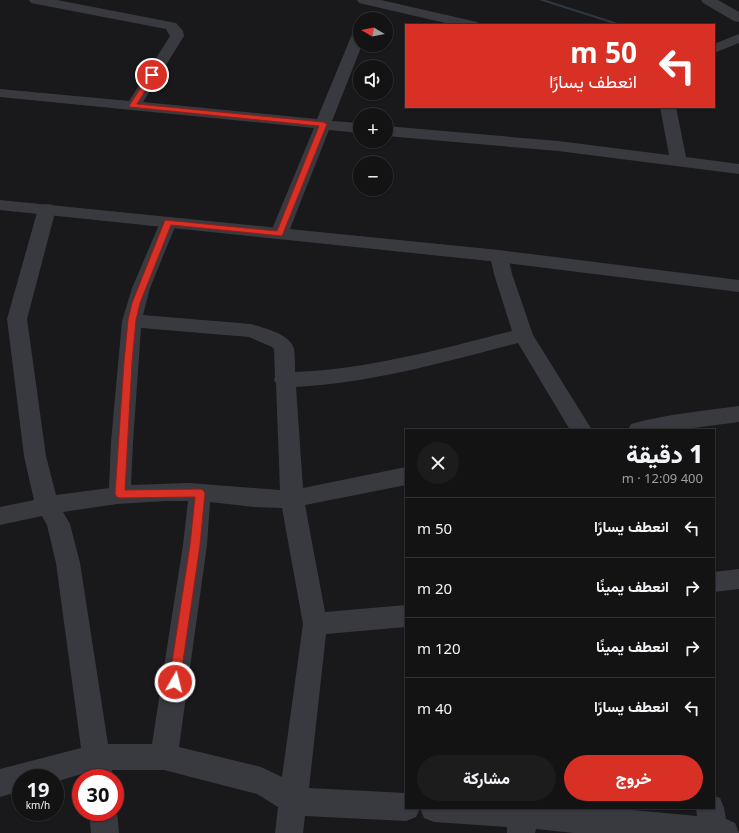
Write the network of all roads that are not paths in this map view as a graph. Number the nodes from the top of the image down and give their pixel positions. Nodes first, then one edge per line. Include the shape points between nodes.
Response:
1 (36, 0) edge
2 (708, 0) edge
3 (369, 5) edge
4 (739, 18) edge
5 (467, 24) edge
6 (739, 38) edge
7 (353, 49) edge
8 (715, 49) edge
9 (0, 93) edge
10 (132, 106) junction
11 (668, 108) edge
12 (323, 124) junction
13 (353, 127) edge
14 (393, 132) edge
15 (678, 160) junction
16 (739, 169) edge
17 (0, 205) edge
18 (47, 210) junction
19 (168, 222) junction
20 (279, 234) junction
21 (499, 256) junction
22 (739, 286) edge
23 (8, 320) edge
24 (132, 320) junction
25 (523, 335) junction
26 (284, 380) junction
27 (739, 414) edge
28 (580, 429) edge
29 (644, 429) edge
30 (405, 476) edge
31 (200, 493) junction
32 (120, 494) junction
33 (292, 498) junction
34 (47, 505) junction
35 (0, 516) edge
36 (739, 579) edge
37 (715, 582) edge
38 (405, 616) edge
39 (315, 624) junction
40 (164, 757) junction
41 (98, 767) edge
42 (0, 783) edge
43 (294, 801) junction
44 (405, 807) edge
45 (440, 809) edge
46 (104, 821) edge
47 (522, 823) edge
48 (716, 827) edge
49 (105, 833) edge
50 (289, 833) edge

1 - 10 street via 171,26 176,31 177,36 173,44
2 - 4 street
3 - 5 street
6 - 8 street
7 - 12 street
9 - 10 street
10 - 12 street
11 - 15 street
12 - 13 street
12 - 20 street
14 - 15 street via 558,146
15 - 16 street
17 - 18 street
18 - 19 street
18 - 23 street
19 - 20 street
19 - 24 street via 141,288
20 - 21 street
21 - 22 street
21 - 25 street via 502,274
23 - 34 street
24 - 26 street via 251,331 267,336 279,342 284,348
24 - 32 street
25 - 26 street via 400,366 336,377
25 - 28 street
26 - 33 street
27 - 29 street
30 - 33 street
31 - 32 street
31 - 33 street
31 - 40 street via 195,545
32 - 34 street
33 - 39 street
34 - 35 street
34 - 41 street via 58,524 68,563
36 - 37 street
38 - 39 street
39 - 43 street
40 - 41 street
40 - 43 street via 261,781
41 - 42 street
43 - 44 street
43 - 50 street
45 - 47 street
46 - 49 street
47 - 48 street

